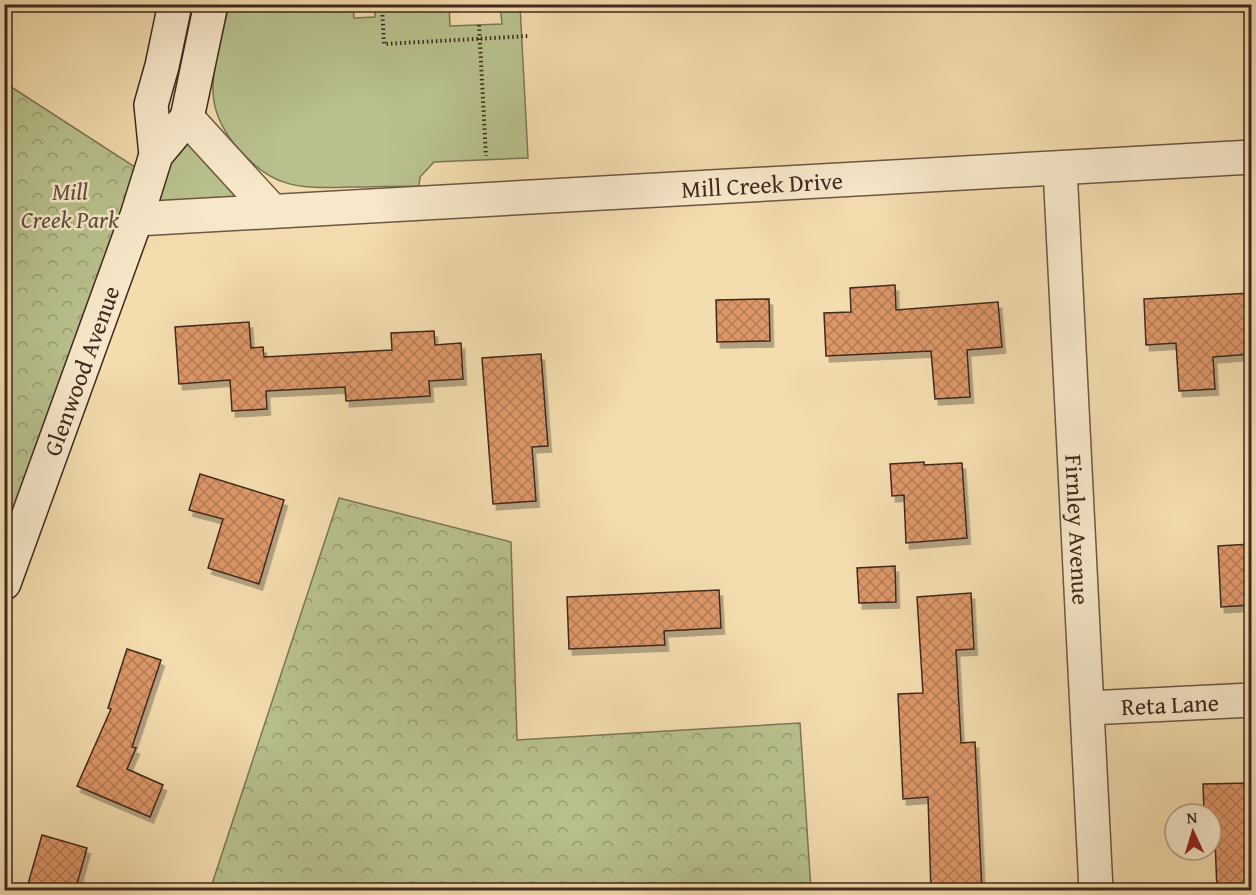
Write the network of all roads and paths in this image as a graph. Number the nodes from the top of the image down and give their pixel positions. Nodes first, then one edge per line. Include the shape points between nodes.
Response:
1 (175, 4) edge
2 (211, 4) edge
3 (382, 6) edge
4 (479, 25) dead end
5 (529, 36) dead end
6 (480, 39) junction
7 (187, 118) junction
8 (156, 155) junction
9 (486, 156) dead end
10 (1251, 157) edge
11 (1060, 168) junction
12 (272, 212) junction
13 (136, 219) junction
14 (4, 583) edge
15 (1251, 700) edge
16 (1088, 708) junction
17 (1096, 891) edge

1 - 8 street, Glenwood Avenue via 150,105
2 - 7 street, Glenwood Avenue
3 - 6 path via 384,44
4 - 6 path
5 - 6 path
6 - 9 path
7 - 8 street, Glenwood Avenue
7 - 12 street
8 - 13 street, Glenwood Avenue
10 - 11 street, Mill Creek Drive
11 - 12 street, Mill Creek Drive
11 - 16 street, Firnley Avenue
12 - 13 street, Mill Creek Drive
13 - 14 street, Glenwood Avenue
15 - 16 street, Reta Lane
16 - 17 street, Firnley Avenue

